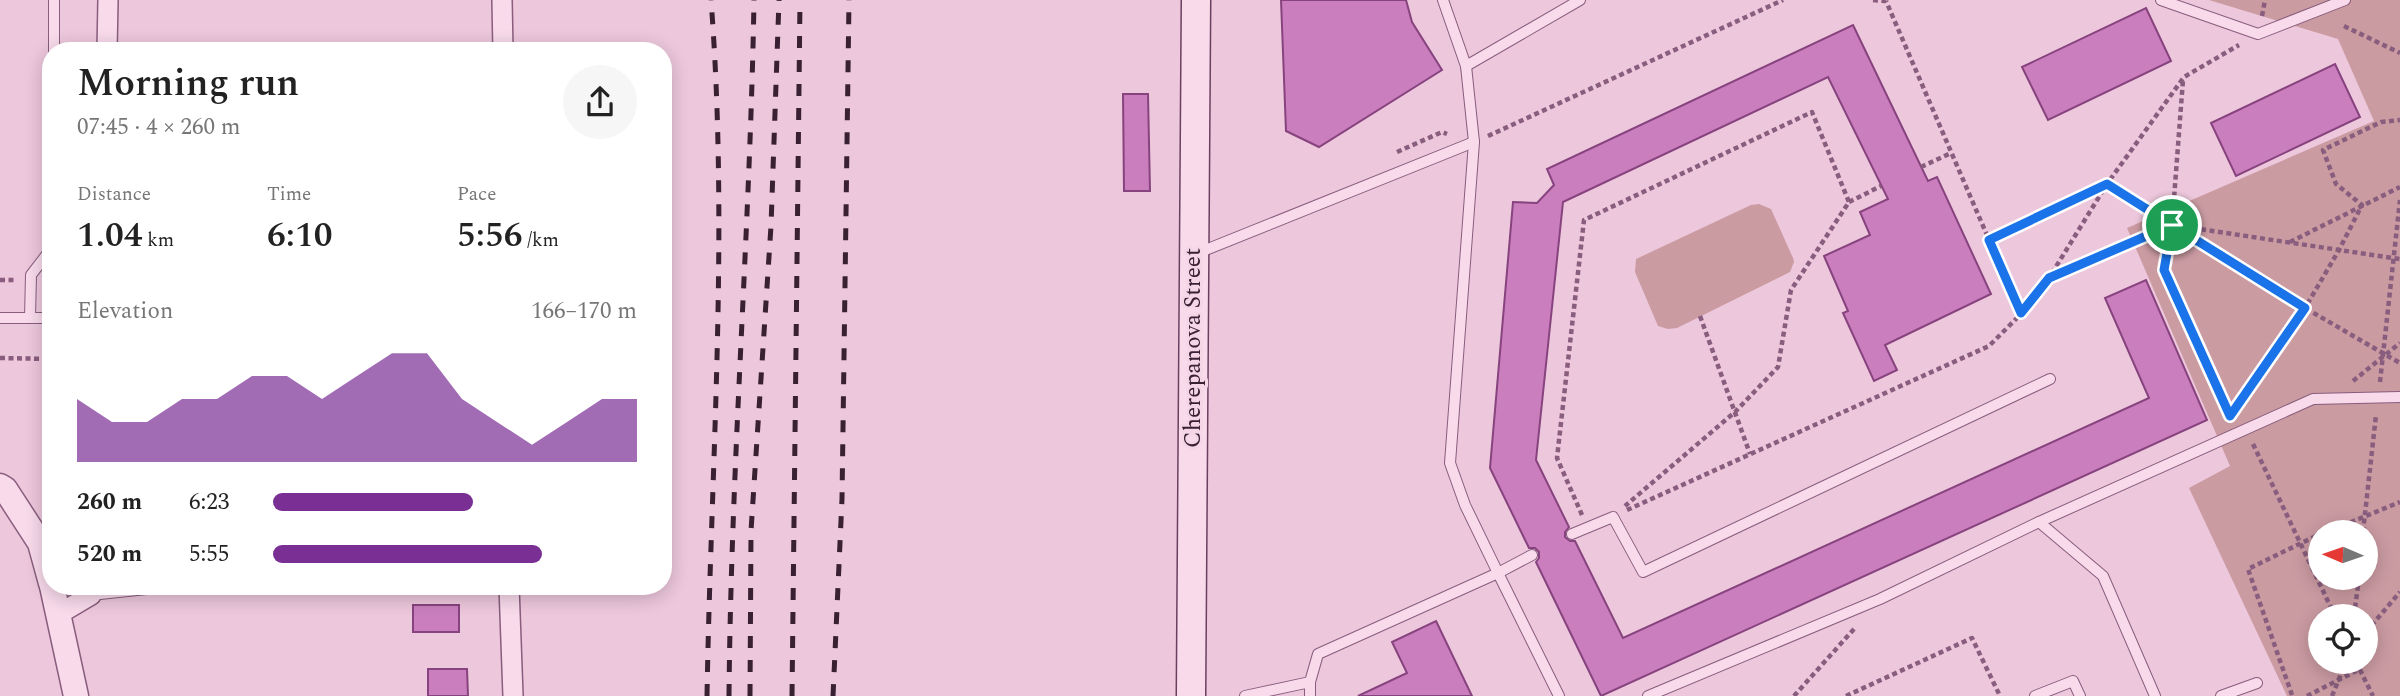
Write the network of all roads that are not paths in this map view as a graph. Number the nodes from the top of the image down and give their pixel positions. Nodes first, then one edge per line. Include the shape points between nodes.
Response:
1 (54, 0) edge
2 (108, 0) edge
3 (502, 0) edge
4 (1196, 0) edge
5 (1443, 0) edge
6 (1580, 0) edge
7 (2161, 0) edge
8 (2345, 0) edge
9 (54, 42) edge
10 (107, 42) edge
11 (503, 42) edge
12 (1466, 66) junction
13 (1474, 142) junction
14 (1193, 255) junction
15 (42, 261) edge
16 (0, 318) edge
17 (30, 318) junction
18 (42, 318) edge
19 (2050, 379) dead end
20 (2400, 397) edge
21 (0, 486) edge
22 (2039, 522) junction
23 (1572, 534) dead end
24 (42, 551) edge
25 (1532, 555) dead end
26 (1498, 573) junction
27 (54, 595) edge
28 (86, 595) edge
29 (509, 595) edge
30 (60, 614) junction
31 (1310, 682) junction
32 (2257, 682) dead end
33 (76, 696) edge
34 (513, 696) edge
35 (1191, 696) edge
36 (1245, 696) edge
37 (1310, 696) edge
38 (1559, 696) edge
39 (1648, 696) edge
40 (2035, 696) edge
41 (2080, 696) edge
42 (2155, 696) edge
43 (2221, 696) edge

1 - 9 lane
2 - 10 street
3 - 11 street
4 - 14 main road, Cherepanova Street
5 - 12 lane
6 - 12 lane
7 - 8 lane via 2258,34
12 - 13 lane
13 - 14 lane
13 - 26 lane via 1450,463
14 - 35 main road, Cherepanova Street
15 - 17 lane via 31,275
16 - 17 lane
17 - 18 lane
19 - 23 lane via 1643,572 1612,517
20 - 22 lane via 2313,399
21 - 24 street
22 - 39 lane via 1880,599
22 - 42 lane via 2103,576
25 - 26 lane
26 - 31 lane via 1318,654
26 - 38 lane
27 - 30 street
28 - 30 street
29 - 34 street
30 - 33 street
31 - 36 lane
31 - 37 lane
32 - 43 lane
40 - 41 lane via 2073,681

